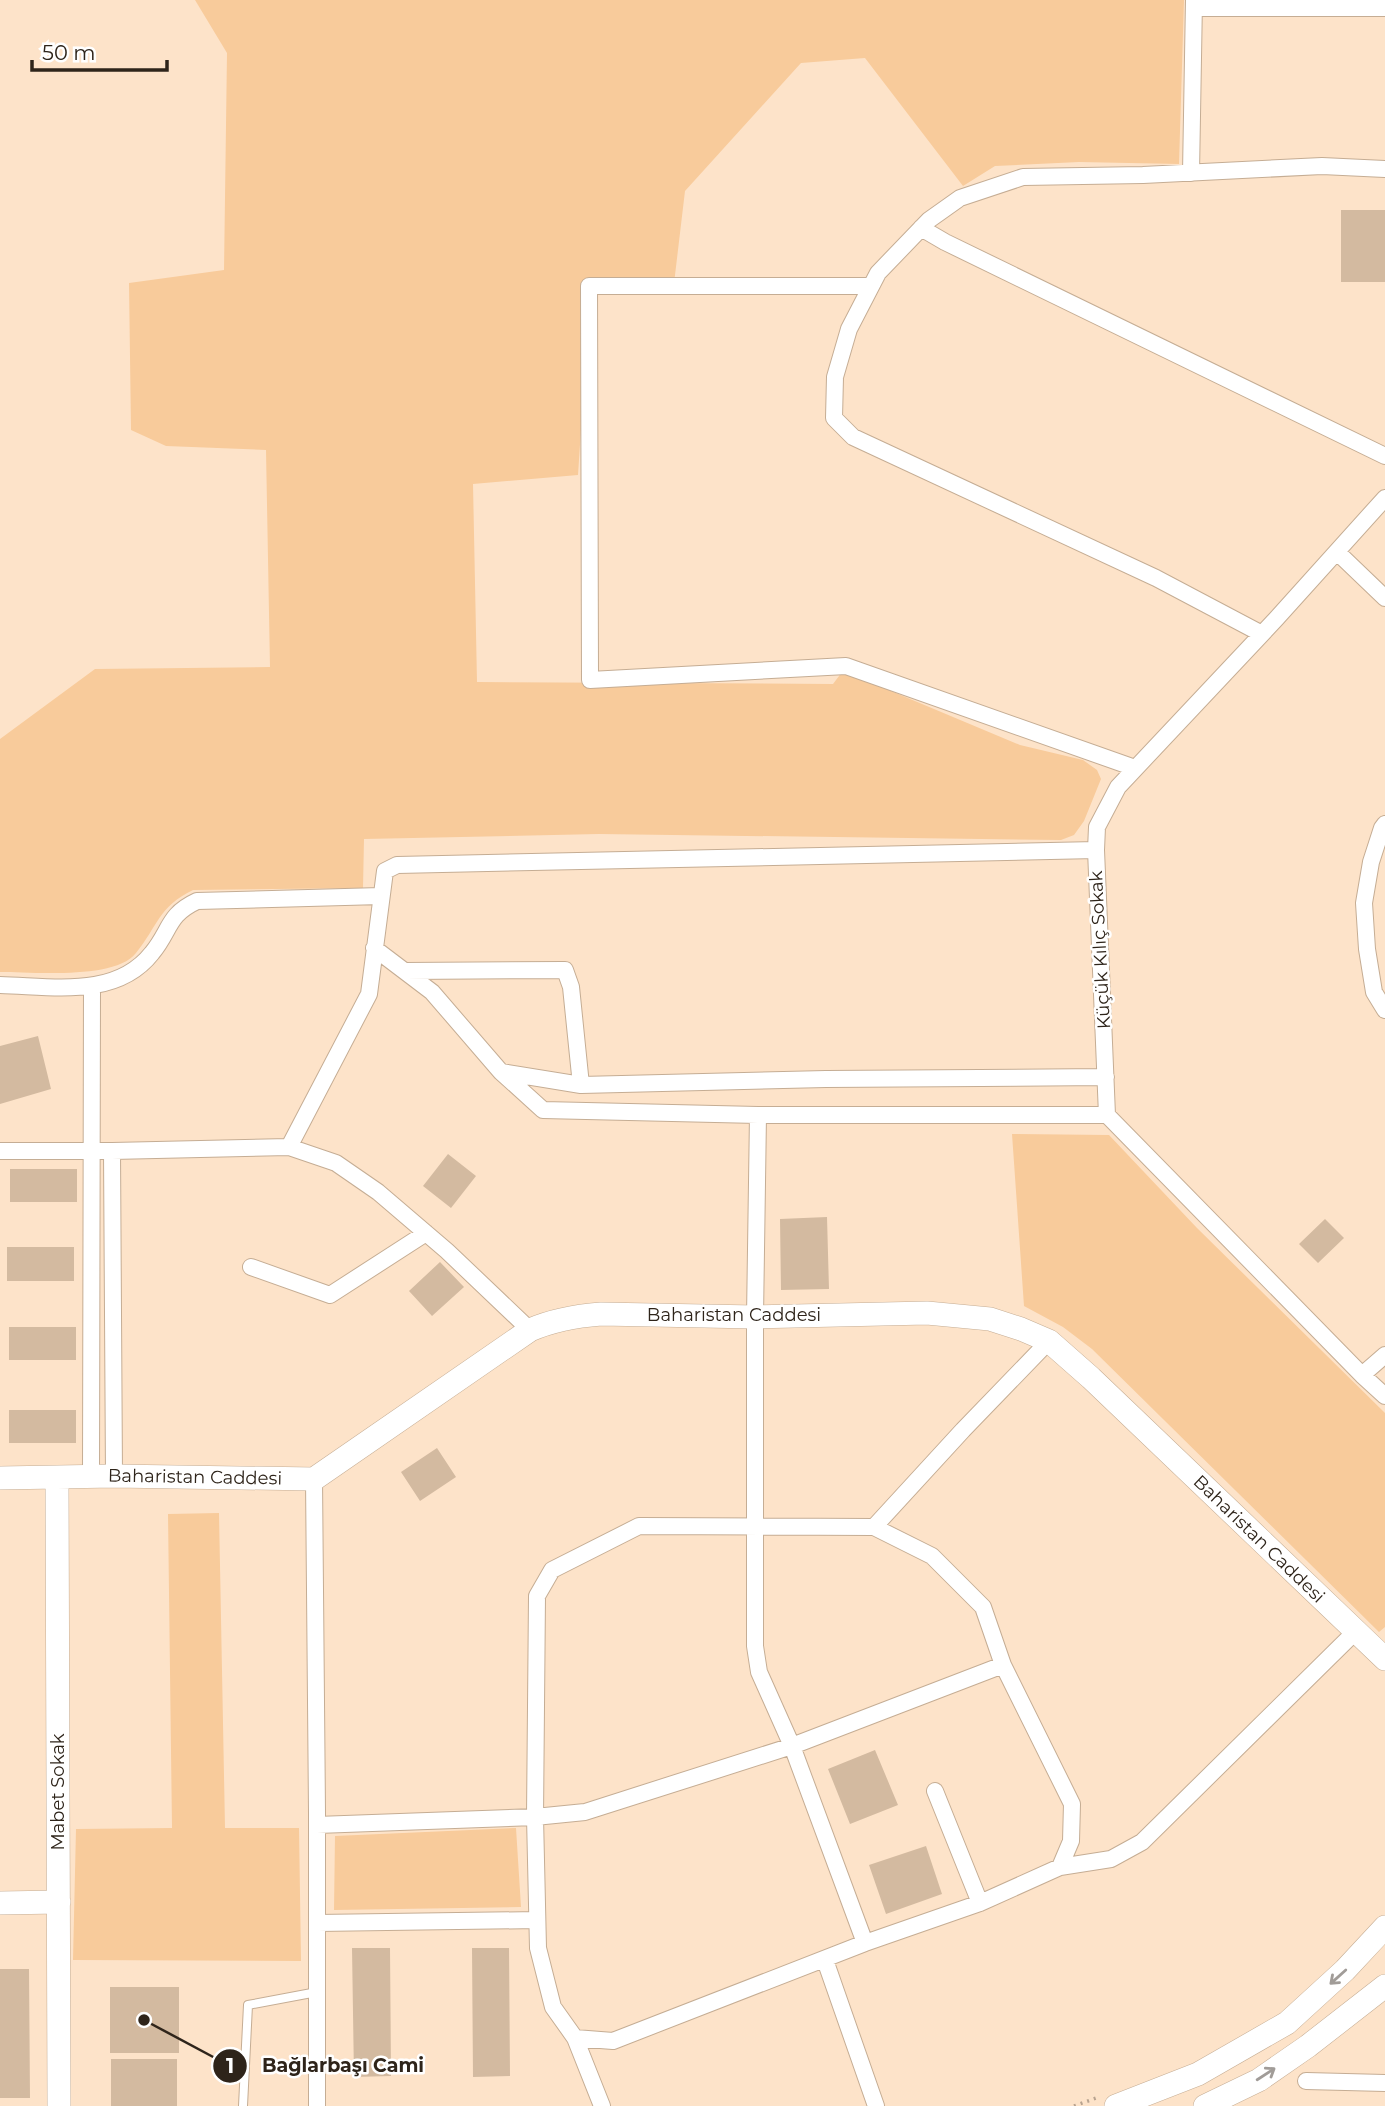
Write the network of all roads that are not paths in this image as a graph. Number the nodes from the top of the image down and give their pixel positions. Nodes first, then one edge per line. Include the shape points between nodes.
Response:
1 (1194, 4) edge
2 (1385, 8) edge
3 (1385, 169) edge
4 (1191, 173) junction
5 (921, 228) junction
6 (872, 286) junction
7 (1385, 456) edge
8 (1385, 498) edge
9 (1337, 552) junction
10 (1385, 598) edge
11 (1262, 634) junction
12 (1135, 768) junction
13 (1385, 824) edge
14 (1096, 850) junction
15 (381, 896) junction
16 (374, 948) junction
17 (405, 971) junction
18 (0, 985) edge
19 (92, 986) junction
20 (1385, 1010) edge
21 (500, 1072) junction
22 (1106, 1077) junction
23 (581, 1085) junction
24 (758, 1115) junction
25 (1107, 1115) junction
26 (289, 1147) junction
27 (0, 1151) edge
28 (93, 1151) junction
29 (112, 1151) junction
30 (426, 1233) junction
31 (251, 1267) dead end
32 (755, 1317) junction
33 (530, 1330) junction
34 (1049, 1341) junction
35 (1385, 1355) edge
36 (1362, 1375) junction
37 (1385, 1396) edge
38 (91, 1476) junction
39 (114, 1476) junction
40 (57, 1477) junction
41 (0, 1478) edge
42 (314, 1479) junction
43 (874, 1527) junction
44 (754, 1528) junction
45 (1356, 1631) junction
46 (1385, 1659) edge
47 (1003, 1665) junction
48 (792, 1746) junction
49 (935, 1791) dead end
50 (535, 1817) junction
51 (317, 1825) junction
52 (1060, 1867) junction
53 (59, 1902) junction
54 (0, 1903) edge
55 (980, 1903) junction
56 (537, 1920) junction
57 (317, 1923) junction
58 (1385, 1927) edge
59 (865, 1943) junction
60 (825, 1960) junction
61 (1385, 1986) edge
62 (317, 1992) junction
63 (575, 2038) junction
64 (1306, 2081) dead end
65 (1385, 2083) edge
66 (1111, 2100) edge
67 (59, 2106) edge
68 (243, 2106) edge
69 (317, 2106) edge
70 (602, 2106) edge
71 (876, 2106) edge
72 (1205, 2106) edge

1 - 2 street
1 - 4 street
3 - 4 street via 1322,166
4 - 5 street via 1023,177 960,198
5 - 6 street via 878,273
5 - 7 street
6 - 11 street via 849,329 835,377 834,418 853,437 1156,578
6 - 12 street via 589,286 590,680 846,666
8 - 9 street, Küçük Kılıç Sokak
9 - 10 street
9 - 11 street, Küçük Kılıç Sokak
11 - 12 street, Küçük Kılıç Sokak
12 - 14 street, Küçük Kılıç Sokak via 1118,787 1097,827
13 - 20 street via 1371,862 1364,903 1374,992
14 - 15 street via 397,865 386,871
14 - 22 street, Küçük Kılıç Sokak
15 - 16 street
15 - 19 street via 197,901 173,917 152,953 133,971
16 - 17 street
16 - 26 street via 369,994
17 - 21 street via 432,992
17 - 23 street via 565,970 571,987
18 - 19 street
19 - 28 street
21 - 23 street
21 - 24 street via 543,1110
22 - 23 street
22 - 25 street, Küçük Kılıç Sokak
24 - 25 street
24 - 32 street
25 - 36 street
26 - 29 street
26 - 30 street via 336,1163
27 - 28 street
28 - 29 street
28 - 38 street
29 - 39 street
30 - 31 street via 330,1295
30 - 33 street
32 - 33 street, Baharistan Caddesi via 601,1314 555,1320
32 - 34 street, Baharistan Caddesi via 962,1315 990,1319
32 - 44 street
33 - 42 street, Baharistan Caddesi
34 - 43 street
34 - 45 street, Baharistan Caddesi
35 - 36 street
36 - 37 street
38 - 39 street, Baharistan Caddesi
38 - 40 street, Baharistan Caddesi
39 - 42 street, Baharistan Caddesi
40 - 41 street, Baharistan Caddesi
40 - 53 street, Mabet Sokak
42 - 51 street
43 - 44 street
43 - 47 street via 932,1556 983,1608
44 - 48 street via 758,1672
44 - 50 street via 639,1526 552,1570 537,1596
45 - 46 street, Baharistan Caddesi
45 - 52 street via 1142,1842 1111,1859
47 - 48 street
47 - 52 street via 1072,1804 1071,1841
48 - 50 street via 585,1812
48 - 59 street
49 - 55 street
50 - 51 street
50 - 56 street
51 - 57 street
52 - 55 street
53 - 54 street
53 - 67 street, Mabet Sokak
55 - 59 street
56 - 57 street
56 - 63 street via 538,1948 553,2007
57 - 62 street
58 -> 66 street via 1286,2023 1198,2074
59 - 60 street
60 - 63 street via 613,2040
60 - 71 street
72 -> 61 street via 1259,2080
62 - 68 lane via 248,2005
62 - 69 street
63 - 70 street
64 - 65 street

